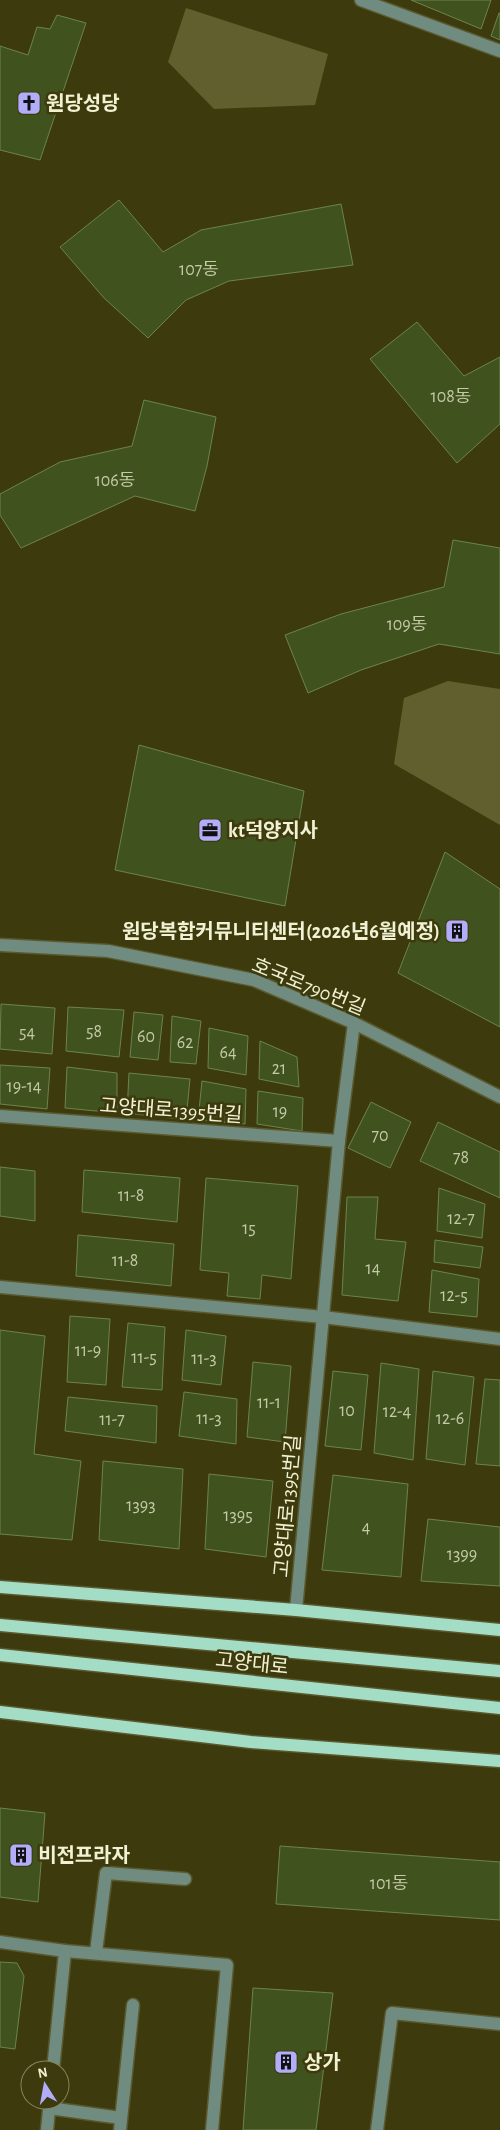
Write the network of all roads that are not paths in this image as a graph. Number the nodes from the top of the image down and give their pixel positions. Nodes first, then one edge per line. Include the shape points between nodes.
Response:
1 (361, 0) edge
2 (500, 51) edge
3 (0, 945) edge
4 (354, 1023) junction
5 (500, 1097) edge
6 (0, 1116) edge
7 (339, 1141) junction
8 (0, 1287) edge
9 (323, 1317) junction
10 (500, 1339) edge
11 (0, 1587) edge
12 (296, 1610) junction
13 (0, 1625) edge
14 (500, 1630) edge
15 (0, 1655) edge
16 (500, 1671) edge
17 (500, 1708) edge
18 (0, 1712) edge
19 (500, 1761) edge
20 (185, 1879) dead end
21 (0, 1942) edge
22 (65, 1950) junction
23 (96, 1952) junction
24 (133, 2005) dead end
25 (500, 2024) edge
26 (54, 2060) edge
27 (49, 2110) edge
28 (70, 2110) edge
29 (120, 2124) edge
30 (47, 2130) edge
31 (212, 2130) edge
32 (377, 2130) edge

1 - 2 street
3 - 4 street, 호국로790번길 via 108,951 254,980
4 - 5 street, 호국로790번길
4 - 7 street, 고양대로1395번길
6 - 7 street, 고양대로1395번길
7 - 9 street, 고양대로1395번길
8 - 9 street
9 - 10 street
9 - 12 street, 고양대로1395번길
11 - 12 main road
12 - 14 main road
13 - 16 main road, 고양대로
15 - 17 main road, 고양대로
18 - 19 main road via 251,1742
20 - 23 street via 106,1874
21 - 22 street
22 - 23 street
22 - 26 street
23 - 31 street via 228,1965
24 - 29 street
25 - 32 street via 392,2013
27 - 30 street
28 - 29 street

